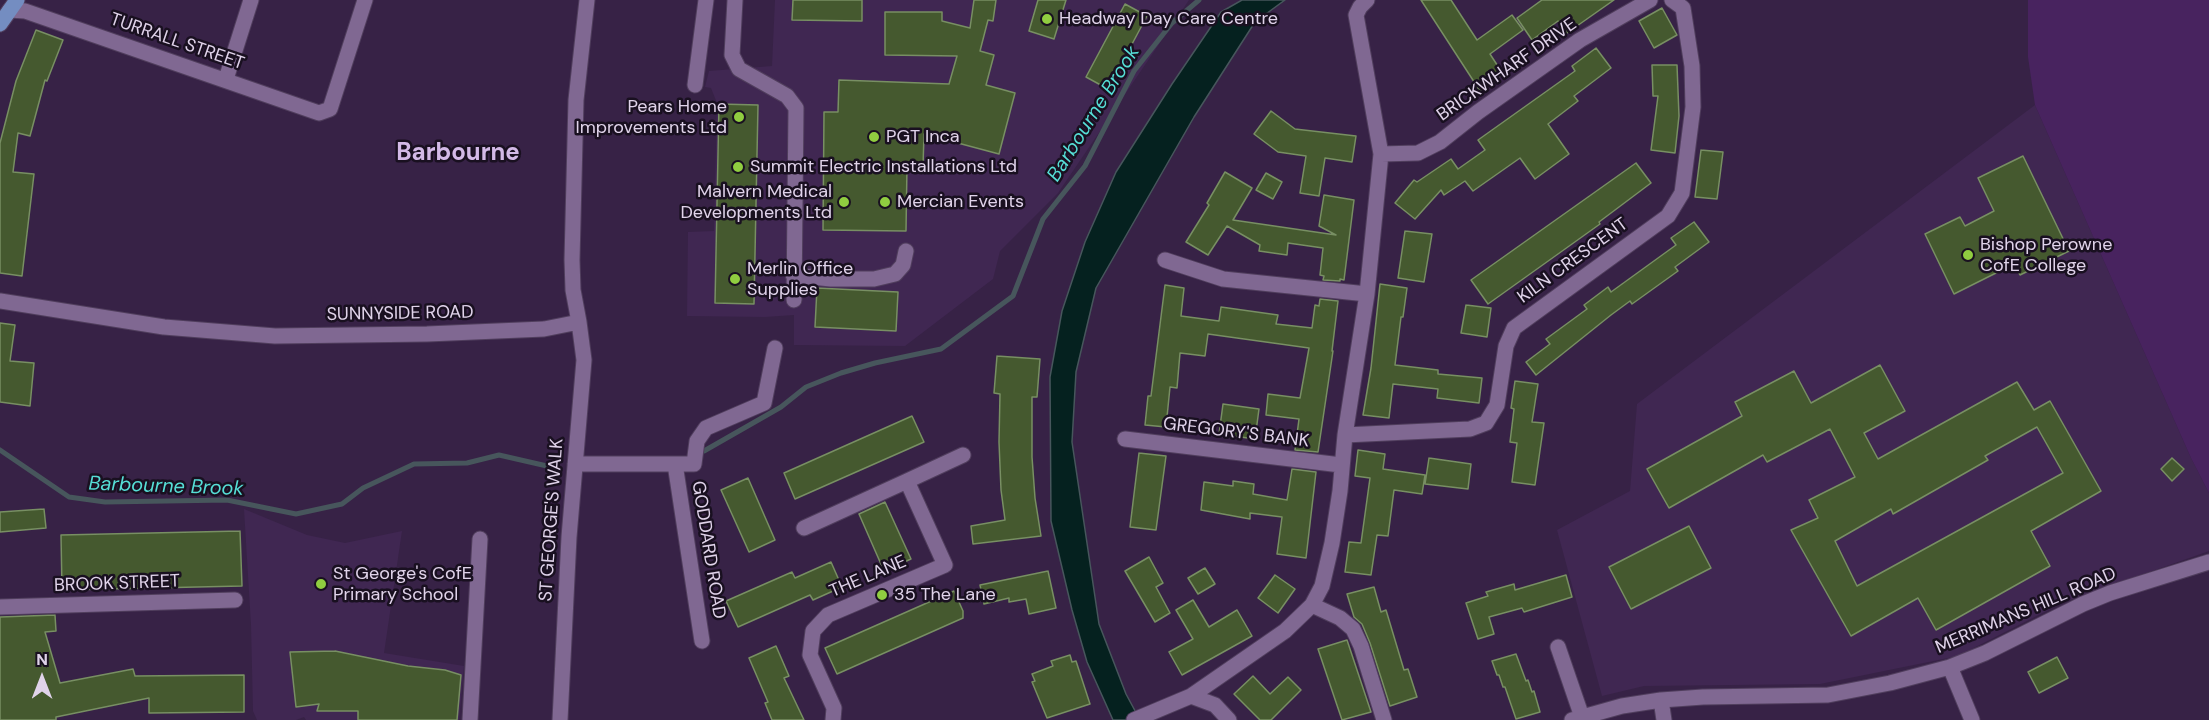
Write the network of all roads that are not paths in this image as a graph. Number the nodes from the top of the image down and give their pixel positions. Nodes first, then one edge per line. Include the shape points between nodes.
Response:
1 (251, 0) edge
2 (365, 0) edge
3 (587, 0) edge
4 (706, 0) edge
5 (735, 0) edge
6 (1367, 0) edge
7 (1650, 0) edge
8 (1672, 0) edge
9 (9, 5) edge
10 (0, 24) edge
11 (226, 79) junction
12 (695, 85) dead end
13 (1382, 154) junction
14 (906, 251) dead end
15 (1165, 260) dead end
16 (793, 274) junction
17 (1367, 294) junction
18 (794, 300) dead end
19 (0, 301) edge
20 (579, 322) junction
21 (775, 348) dead end
22 (1345, 435) junction
23 (1125, 439) dead end
24 (963, 455) dead end
25 (575, 464) junction
26 (675, 464) junction
27 (1341, 465) junction
28 (907, 482) junction
29 (804, 528) dead end
30 (480, 538) dead end
31 (2209, 562) edge
32 (235, 600) dead end
33 (1312, 604) junction
34 (0, 608) edge
35 (702, 641) dead end
36 (1558, 647) dead end
37 (1950, 667) junction
38 (1191, 696) junction
39 (1661, 700) junction
40 (1577, 718) edge
41 (470, 720) edge
42 (560, 720) edge
43 (833, 720) edge
44 (1134, 720) edge
45 (1230, 720) edge
46 (1384, 720) edge
47 (1664, 720) edge
48 (1972, 720) edge

1 - 11 street
2 - 11 street, TURRALL STREET via 330,109 319,113
3 - 20 street via 576,100 572,260
4 - 12 street
5 - 16 street via 732,55 739,69 787,96 796,108
6 - 13 street via 1356,15
7 - 13 street, BRICKWHARF DRIVE via 1580,40 1440,142 1418,153
8 - 22 street, KILN CRESCENT via 1683,8 1692,66 1693,107 1682,193 1668,216 1514,328 1506,346 1497,405 1486,423 1470,429
9 - 10 main road
9 - 11 street, TURRALL STREET
13 - 17 street
14 - 16 street via 903,265 895,274 874,279
15 - 17 street via 1223,279
16 - 18 street
17 - 22 street
19 - 20 street, SUNNYSIDE ROAD via 164,327 275,336 439,333 544,328
20 - 25 street, ST GEORGE'S WALK via 584,360
21 - 26 street, GODDARD ROAD via 764,403 706,428 697,441 694,464
22 - 27 street
23 - 27 street, GREGORY'S BANK
24 - 28 street
25 - 26 street, GODDARD ROAD
25 - 42 street, ST GEORGE'S WALK
26 - 35 street, GODDARD ROAD
27 - 33 street via 1328,566
28 - 29 street
28 - 43 street, THE LANE via 945,565 828,615 813,631 810,655 834,708
30 - 41 street
31 - 37 street, MERRIMANS HILL ROAD via 2110,593
32 - 34 street, BROOK STREET
33 - 38 street via 1285,631
33 - 46 street via 1353,628
36 - 40 street
37 - 39 street, MERRIMANS HILL ROAD via 1828,695
37 - 48 street
38 - 44 street
38 - 45 street via 1215,705
39 - 40 street, MERRIMANS HILL ROAD
39 - 47 street

